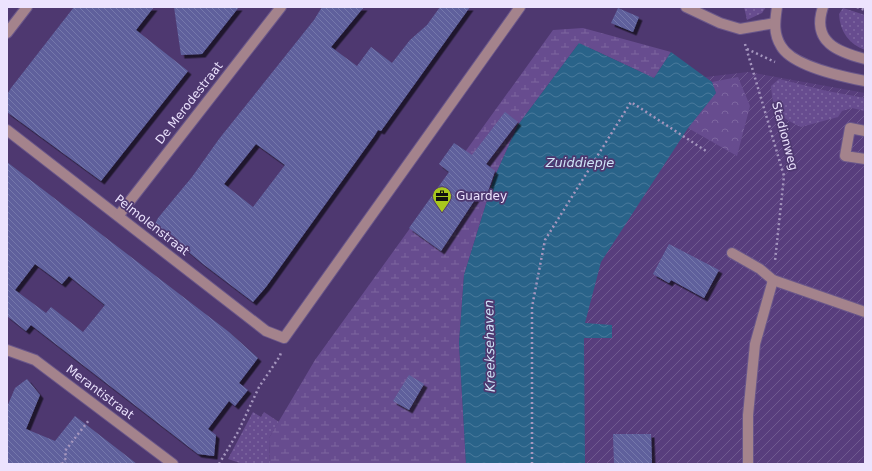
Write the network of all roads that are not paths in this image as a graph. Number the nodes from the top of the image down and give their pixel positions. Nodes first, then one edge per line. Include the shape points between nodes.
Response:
1 (27, 7) edge
2 (281, 7) edge
3 (520, 7) edge
4 (686, 7) edge
5 (777, 7) edge
6 (823, 7) edge
7 (775, 23) junction
8 (7, 33) edge
9 (865, 59) edge
10 (865, 81) edge
11 (7, 130) edge
12 (865, 131) edge
13 (865, 159) edge
14 (119, 215) junction
15 (732, 253) dead end
16 (772, 280) junction
17 (865, 312) edge
18 (7, 350) edge
19 (173, 464) edge
20 (748, 464) edge

1 - 8 street
2 - 14 street, De Merodestraat
3 - 14 street, Pelmolenstraat via 284,338 266,331
4 - 7 street via 740,29
5 - 7 street
6 - 9 street via 821,25 826,41 844,53
7 - 10 street via 781,47 800,62 824,72
11 - 14 street, Pelmolenstraat
12 - 13 street via 850,128 845,156
15 - 16 street via 760,268
16 - 17 street
16 - 20 street via 754,344 748,415
18 - 19 street, Merantistraat via 35,360

